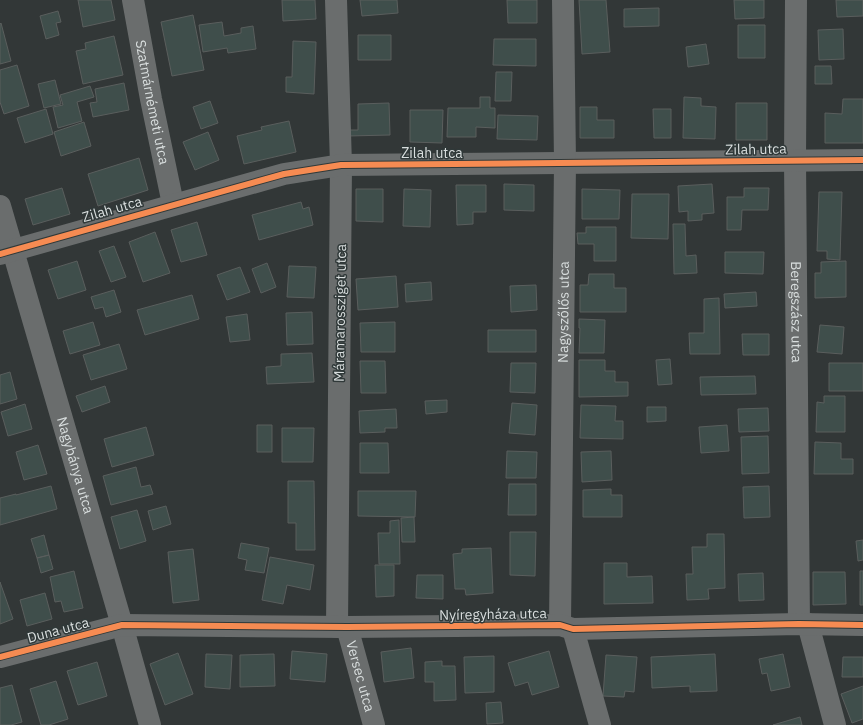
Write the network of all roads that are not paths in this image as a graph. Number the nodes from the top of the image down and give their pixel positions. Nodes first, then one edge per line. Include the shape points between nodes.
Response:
1 (133, 0) edge
2 (336, 0) edge
3 (563, 0) edge
4 (796, 0) edge
5 (795, 160) junction
6 (863, 160) edge
7 (565, 163) junction
8 (341, 165) junction
9 (173, 204) junction
10 (0, 206) edge
11 (6, 252) edge
12 (803, 624) junction
13 (863, 624) edge
14 (122, 625) junction
15 (342, 627) junction
16 (567, 627) junction
17 (0, 657) edge
18 (150, 725) edge
19 (374, 725) edge
20 (600, 725) edge
21 (835, 725) edge

1 - 9 street, Szatmárnémeti utca
2 - 8 street, Máramarossziget utca
3 - 7 street, Nagyszőlős utca
4 - 5 street, Beregszász utca
5 - 6 street, Zilah utca
5 - 7 street, Zilah utca
5 - 12 street, Beregszász utca
7 - 8 street, Zilah utca
7 - 16 street, Nagyszőlős utca
8 - 9 street, Zilah utca via 284,174
8 - 15 street, Máramarossziget utca
9 - 11 street, Zilah utca
10 - 11 street, Nagybánya utca
11 - 14 street, Nagybánya utca
12 - 13 street, Nyíregyháza utca
12 - 16 street, Nyíregyháza utca
12 - 21 street, Beregszász utca
14 - 15 street, Nyíregyháza utca
14 - 17 street, Duna utca
14 - 18 street, Nagybánya utca
15 - 16 street, Nyíregyháza utca
15 - 19 street, Versec utca
16 - 20 street, Nagyszőlős utca

